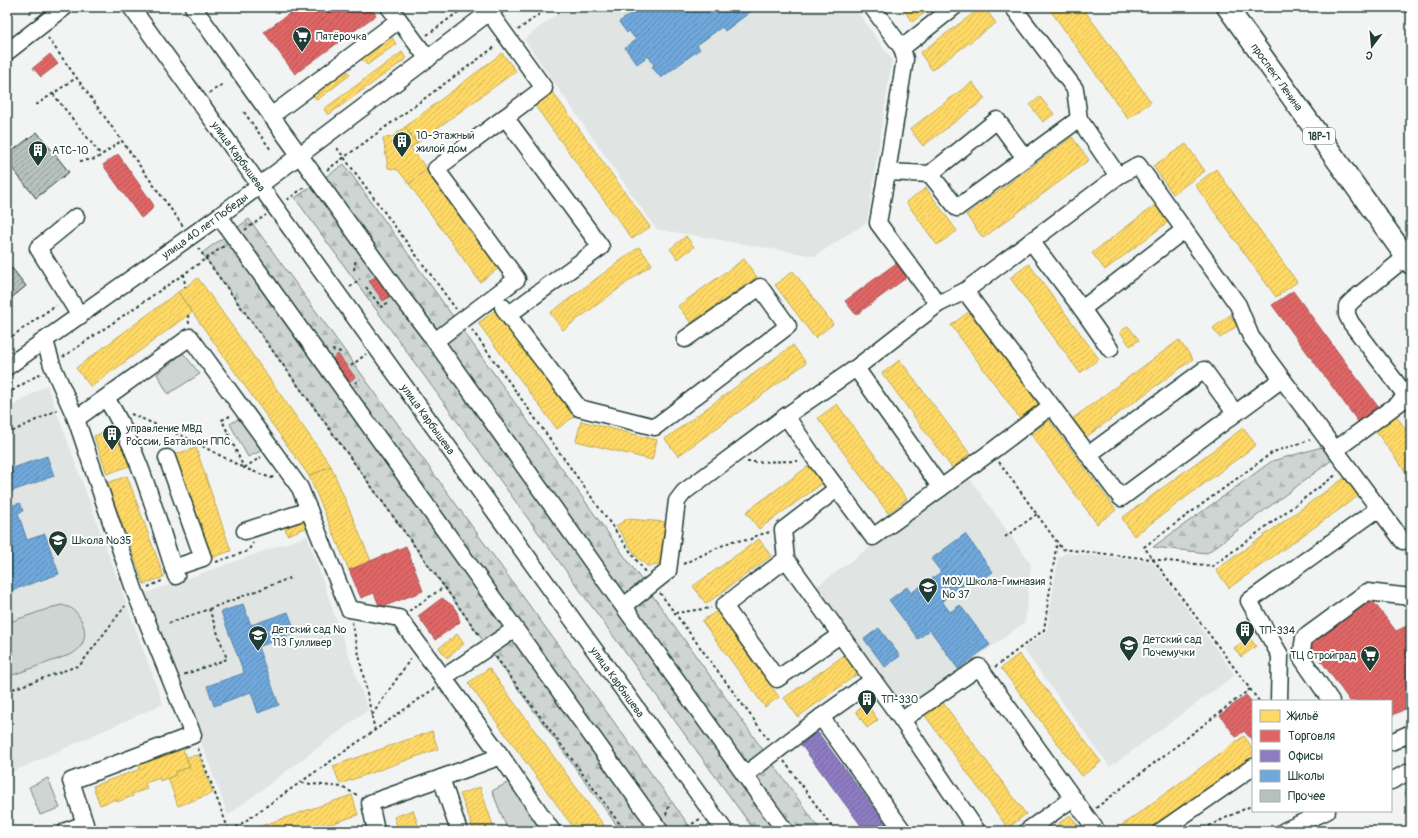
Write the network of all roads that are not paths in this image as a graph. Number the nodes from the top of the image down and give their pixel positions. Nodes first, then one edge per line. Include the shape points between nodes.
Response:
1 (65, 7) edge
2 (130, 7) edge
3 (193, 7) edge
4 (389, 7) edge
5 (872, 7) edge
6 (1013, 7) edge
7 (1226, 7) edge
8 (492, 10) edge
9 (944, 10) edge
10 (399, 20) junction
11 (902, 48) junction
12 (7, 52) edge
13 (428, 59) junction
14 (271, 116) junction
15 (505, 117) junction
16 (1079, 119) junction
17 (300, 155) junction
18 (1025, 158) junction
19 (888, 172) junction
20 (930, 174) junction
21 (1118, 176) junction
22 (259, 186) junction
23 (220, 216) junction
24 (76, 217) dead end
25 (1184, 230) junction
26 (1031, 241) junction
27 (1408, 261) edge
28 (965, 291) junction
29 (495, 296) junction
30 (938, 304) junction
31 (1082, 309) junction
32 (508, 315) junction
33 (80, 316) junction
34 (685, 339) dead end
35 (435, 340) junction
36 (45, 341) junction
37 (1110, 349) dead end
38 (7, 367) edge
39 (856, 368) junction
40 (1282, 379) junction
41 (1409, 400) edge
42 (109, 402) junction
43 (1051, 406) junction
44 (1235, 413) junction
45 (786, 416) junction
46 (76, 419) junction
47 (1335, 450) junction
48 (1088, 455) junction
49 (168, 458) dead end
50 (838, 488) junction
51 (941, 488) junction
52 (1378, 508) junction
53 (309, 510) junction
54 (245, 531) dead end
55 (1403, 541) dead end
56 (786, 559) junction
57 (1411, 597) edge
58 (624, 606) junction
59 (515, 629) junction
60 (840, 634) junction
61 (444, 680) junction
62 (873, 680) junction
63 (1279, 700) edge
64 (1330, 700) edge
65 (821, 717) junction
66 (902, 720) junction
67 (1411, 733) edge
68 (1392, 742) edge
69 (501, 756) junction
70 (1252, 768) edge
71 (1411, 771) edge
72 (745, 774) junction
73 (441, 778) junction
74 (1392, 780) edge
75 (1073, 798) junction
76 (1324, 812) edge
77 (373, 830) edge
78 (66, 831) edge
79 (459, 831) edge
80 (552, 831) edge
81 (660, 831) edge
82 (725, 831) edge
83 (786, 831) edge
84 (903, 831) edge
85 (977, 831) edge
86 (1026, 831) edge
87 (1096, 831) edge
88 (1161, 831) edge
89 (1284, 831) edge

1 - 12 street
2 - 22 street, улица Карбышева
3 - 14 street
4 - 10 street
5 - 11 street
6 - 16 street via 1075,89
7 - 27 main road, проспект Ленина / 18Р-1
8 - 13 street, улица 40 лет Победы
8 - 15 street via 507,38 544,88
9 - 11 street
10 - 13 street
10 - 14 street
11 - 19 street via 905,59
13 - 17 street, улица 40 лет Победы
14 - 17 street
15 - 29 street via 436,169 517,279
15 - 32 street via 601,247
16 - 18 street
16 - 21 street
17 - 22 street, улица 40 лет Победы
17 - 35 street
18 - 20 street via 957,208
18 - 20 street via 997,120
19 - 20 street
19 - 30 street via 878,223
21 - 25 street via 1138,165
21 - 26 street
22 - 23 street, улица 40 лет Победы
22 - 82 street, улица Карбышева
23 - 33 street, улица 40 лет Победы
23 - 59 street
24 - 33 street via 38,248
25 - 31 street
25 - 40 street via 1238,305 1251,337
26 - 28 street
26 - 31 street
27 - 41 street via 1353,300 1347,306 1347,315
28 - 30 street
28 - 43 street
29 - 32 street
29 - 35 street
30 - 39 street
31 - 37 street
32 - 34 street via 579,408 655,427 788,326 760,287
33 - 36 street, улица 40 лет Победы
35 - 58 street
36 - 38 street, улица 40 лет Победы
36 - 46 street via 52,365
39 - 45 street
39 - 51 street
40 - 44 street
40 - 47 street
41 - 47 street
42 - 46 street
42 - 49 street via 119,418 141,469 175,572 203,558
42 - 53 street via 190,337 300,488
43 - 48 street
43 - 51 street
44 - 48 street via 1121,498
44 - 48 street via 1204,370
45 - 50 street
45 - 58 street via 684,492 677,501 668,571
46 - 78 street via 135,592 193,735 71,781 86,824
47 - 52 street
50 - 51 street via 874,537
50 - 56 street via 783,530
52 - 55 street
52 - 63 street via 1248,601 1280,655
53 - 54 street
53 - 61 street via 349,609 399,618
56 - 60 street
56 - 60 street via 724,606 777,678
57 - 64 street via 1367,592 1304,638 1301,657
58 - 72 street
59 - 61 street
59 - 81 street
60 - 62 street
61 - 69 street
62 - 65 street
62 - 66 street
65 - 72 street
65 - 84 street
66 - 75 street via 979,667
66 - 85 street
67 - 68 street
69 - 73 street
69 - 80 street
70 - 88 street
71 - 74 street
72 - 83 street
73 - 77 street via 370,803
73 - 79 street
75 - 86 street
75 - 87 street
76 - 89 street

